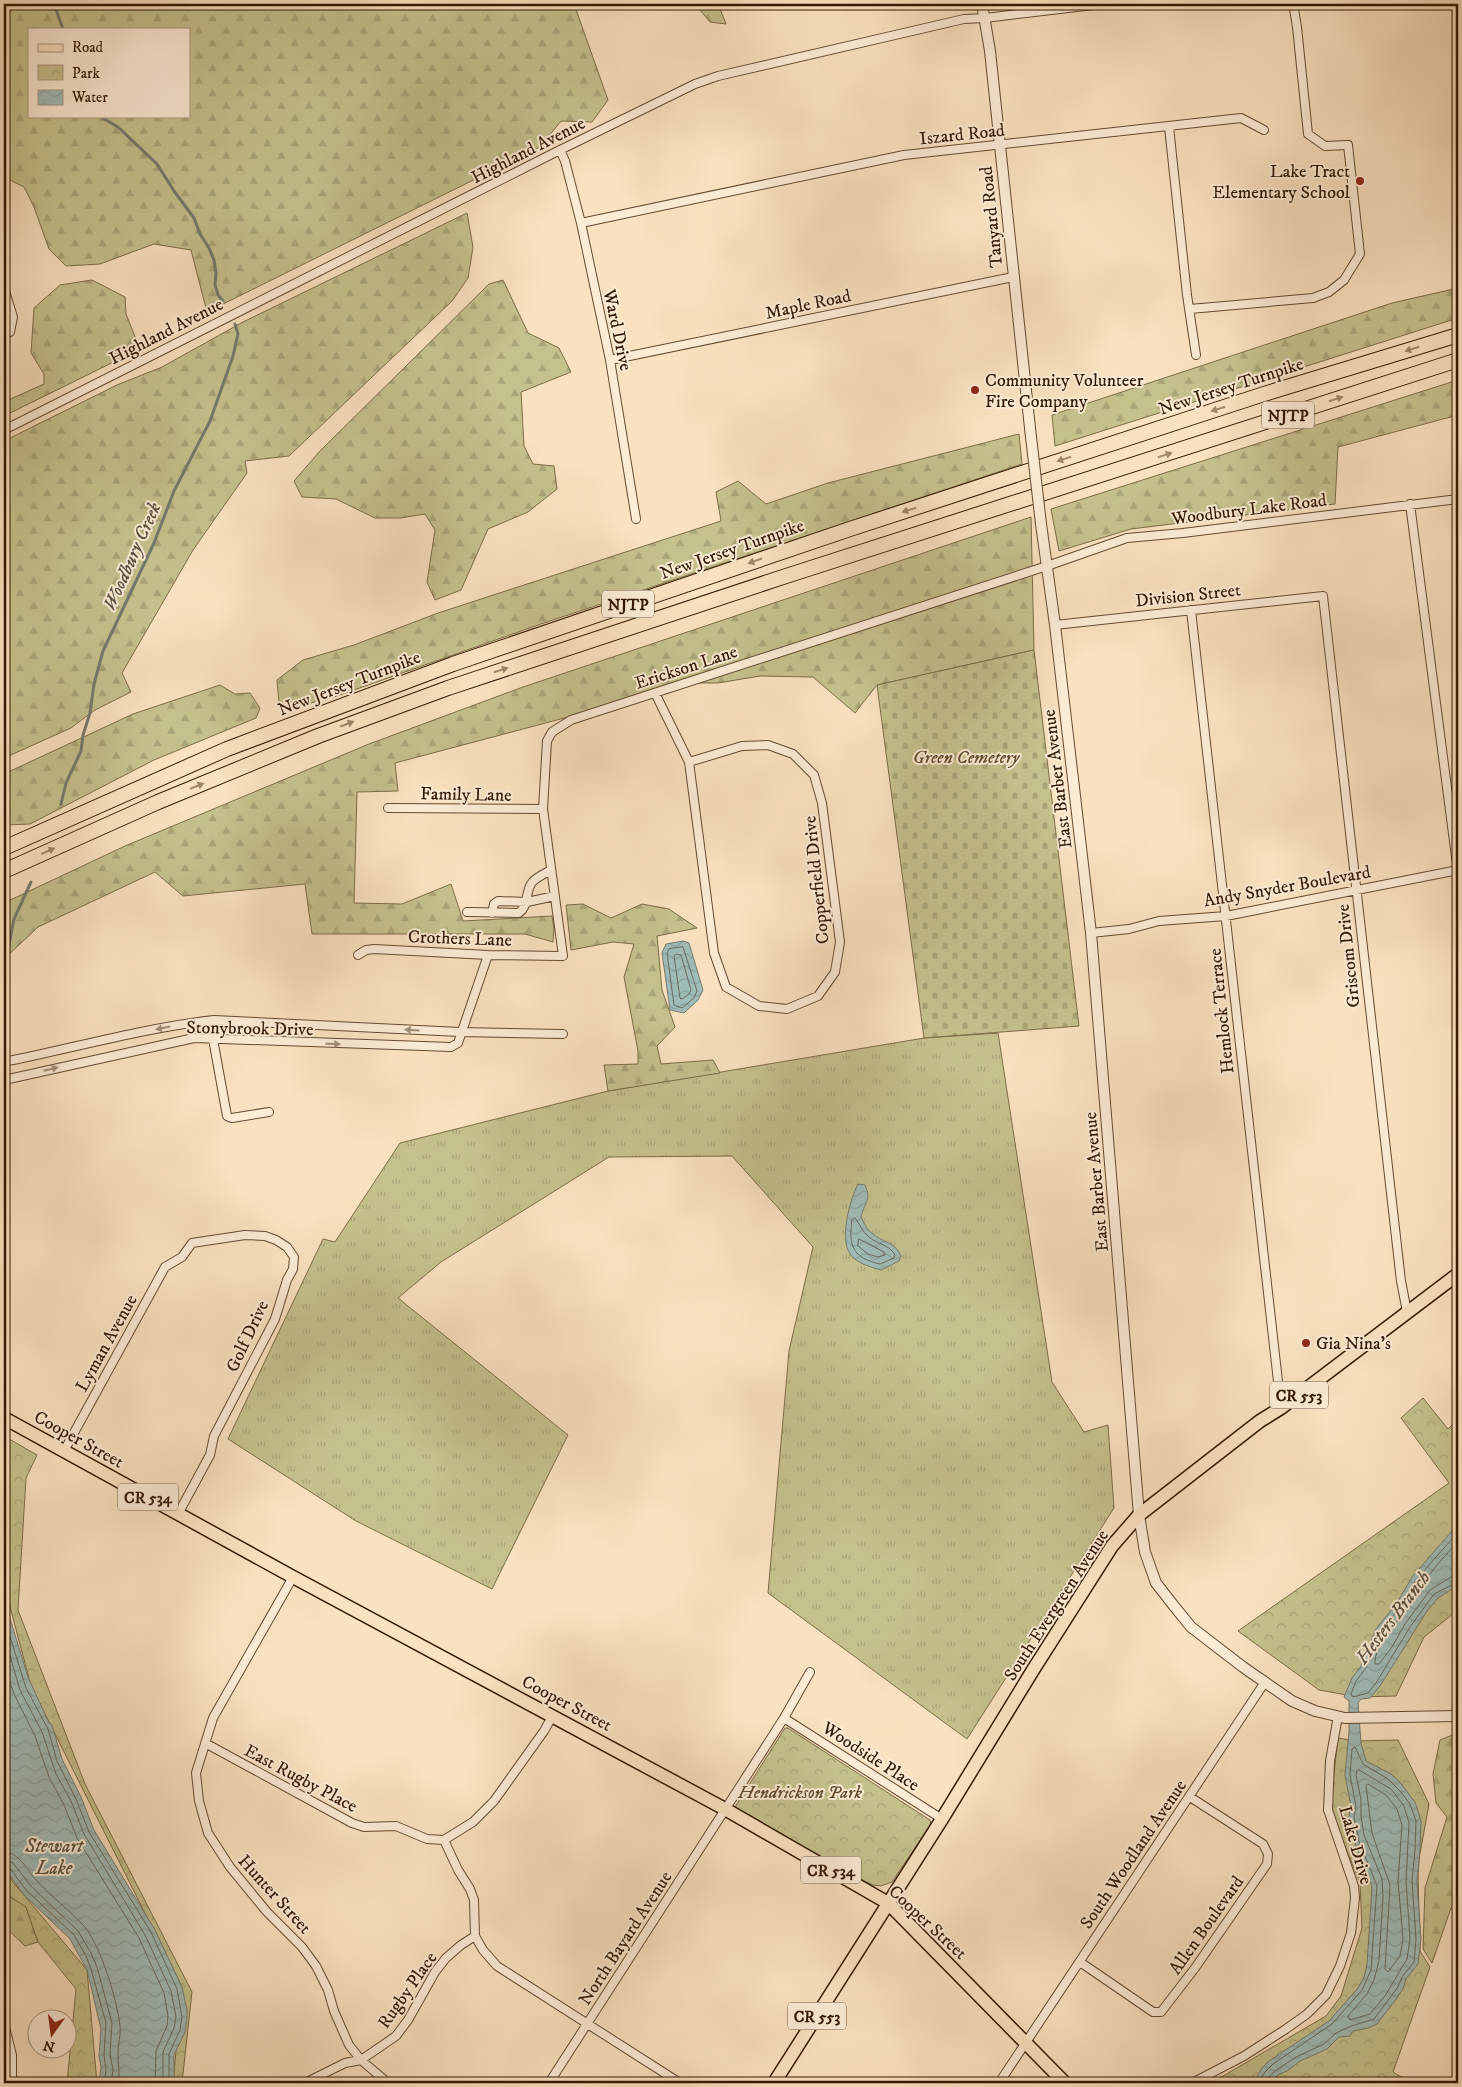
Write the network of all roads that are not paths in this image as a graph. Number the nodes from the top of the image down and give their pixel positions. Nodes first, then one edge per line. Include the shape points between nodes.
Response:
1 (982, 4) edge
2 (1102, 4) edge
3 (1292, 4) edge
4 (985, 18) junction
5 (1169, 127) junction
6 (1264, 130) dead end
7 (1000, 144) junction
8 (560, 150) junction
9 (581, 223) junction
10 (1013, 277) junction
11 (4, 288) edge
12 (1190, 309) junction
13 (4, 335) edge
14 (1458, 335) edge
15 (1196, 354) dead end
16 (610, 360) junction
17 (1458, 360) edge
18 (1030, 428) joint
19 (4, 430) edge
20 (1458, 499) edge
21 (1410, 504) junction
22 (636, 519) dead end
23 (1047, 566) junction
24 (1324, 596) joint
25 (1192, 610) junction
26 (1055, 625) junction
27 (655, 693) junction
28 (689, 762) junction
29 (388, 808) dead end
30 (543, 809) junction
31 (4, 848) edge
32 (551, 870) junction
33 (4, 871) edge
34 (1458, 871) edge
35 (1357, 890) junction
36 (555, 896) junction
37 (526, 902) junction
38 (467, 912) dead end
39 (492, 913) junction
40 (1226, 916) junction
41 (1092, 933) junction
42 (358, 955) dead end
43 (488, 955) junction
44 (563, 956) joint
45 (460, 1032) junction
46 (563, 1034) dead end
47 (213, 1039) junction
48 (4, 1062) edge
49 (4, 1080) edge
50 (270, 1112) dead end
51 (182, 1257) joint
52 (1458, 1274) edge
53 (1407, 1312) junction
54 (1281, 1408) junction
55 (4, 1418) edge
56 (64, 1451) junction
57 (178, 1514) junction
58 (1139, 1515) junction
59 (293, 1577) junction
60 (810, 1672) dead end
61 (1265, 1682) junction
62 (553, 1715) junction
63 (1458, 1716) edge
64 (1342, 1717) junction
65 (784, 1718) junction
66 (205, 1744) junction
67 (1190, 1798) junction
68 (726, 1809) junction
69 (942, 1819) junction
70 (444, 1840) junction
71 (888, 1903) junction
72 (475, 1936) junction
73 (1080, 1962) junction
74 (4, 2023) edge
75 (587, 2024) junction
76 (1026, 2043) junction
77 (361, 2060) junction
78 (12, 2083) edge
79 (305, 2083) edge
80 (388, 2083) edge
81 (549, 2083) edge
82 (680, 2083) edge
83 (774, 2083) edge
84 (999, 2083) edge
85 (1066, 2083) edge
86 (1192, 2083) edge

1 - 4 street, Tanyard Road
2 - 4 street, Highland Avenue
3 - 12 street via 1308,134 1325,146 1348,145 1360,254 1344,280 1329,292 1313,298
4 - 7 street, Tanyard Road
4 - 8 street, Highland Avenue via 964,19 718,76 695,84
5 - 6 street, Iszard Road via 1241,118
5 - 7 street, Iszard Road
5 - 12 street
7 - 9 street, Iszard Road via 904,155
7 - 10 street, Tanyard Road
8 - 9 street, Ward Drive
8 - 19 street, Highland Avenue
9 - 16 street, Ward Drive
10 - 16 street, Maple Road
10 - 18 street, Tanyard Road
11 - 13 street via 13,317 10,332
12 - 15 street
14 -> 31 highway, New Jersey Turnpike / NJTP via 1264,394 850,529 453,664 227,749
16 - 22 street, Ward Drive
33 -> 17 highway, NJTP via 158,802 318,736 448,688 783,576
18 - 23 street, East Barber Avenue, bridge
20 - 21 street, Woodbury Lake Road
21 - 23 street, Woodbury Lake Road via 1126,538
21 - 34 street
23 - 26 street, East Barber Avenue
23 - 27 street, Erickson Lane
24 - 25 street, Division Street
24 - 35 street, Griscom Drive
25 - 26 street, Division Street
25 - 40 street, Hemlock Terrace
26 - 41 street, East Barber Avenue
27 - 28 street, Copperfield Drive
27 - 30 street, Erickson Lane via 571,720 552,732 547,742
28 - 28 street, Copperfield Drive via 714,953 726,987 759,1006 787,1010 818,996 835,972 840,942 822,803 814,775 794,754 768,744 742,746
29 - 30 street, Family Lane
30 - 32 street, Erickson Lane
32 - 36 street, Erickson Lane
32 - 37 street via 531,884
34 - 35 street, Andy Snyder Boulevard
35 - 40 street, Andy Snyder Boulevard
35 - 53 street, Griscom Drive
36 - 37 street
36 - 44 street, Erickson Lane
37 - 39 street via 519,914
37 - 39 street via 498,901
38 - 39 street
40 - 41 street, Andy Snyder Boulevard via 1159,921 1129,929
40 - 54 street, Hemlock Terrace
41 - 58 street, East Barber Avenue
42 - 43 street, Crothers Lane via 374,949
43 - 44 street, Crothers Lane
43 - 45 street
45 - 46 street, Stonybrook Drive
47 -> 45 street, Stonybrook Drive via 451,1047 458,1043
45 -> 48 street, Stonybrook Drive via 214,1020 103,1039
49 -> 47 street, Stonybrook Drive via 194,1038
47 - 50 street via 227,1116
51 - 56 street, Lyman Avenue via 165,1267
51 - 57 street, Golf Drive via 192,1243 253,1234 276,1240 294,1257 276,1319 214,1436 210,1455
52 - 53 main road, South Evergreen Avenue / CR 553
53 - 54 main road, South Evergreen Avenue / CR 553
54 - 58 main road, South Evergreen Avenue / CR 553
55 - 56 main road, Cooper Street / CR 534
56 - 57 main road, Cooper Street / CR 534
57 - 59 main road, Cooper Street / CR 534
58 - 61 street, East Barber Avenue via 1145,1552 1164,1595 1191,1627
58 - 69 main road, South Evergreen Avenue / CR 553 via 1112,1546
59 - 62 main road, Cooper Street / CR 534
59 - 66 street, Hunter Street via 213,1718
60 - 65 street, North Bayard Avenue
61 - 64 street, East Barber Avenue via 1292,1701 1315,1711
61 - 67 street, South Woodland Avenue
62 - 68 main road, Cooper Street / CR 534
62 - 70 street via 494,1801 473,1822
63 - 64 street, East Barber Avenue
64 - 86 street, Lake Drive via 1330,1760 1328,1810 1354,1892 1352,1933 1347,1949 1326,1996 1307,2014 1244,2056
65 - 68 street, North Bayard Avenue
65 - 69 street, Woodside Place
66 - 70 street, East Rugby Place via 352,1823 364,1827 396,1826 426,1839
66 - 77 street, Hunter Street via 196,1773 198,1801 208,1833 230,1867 316,1966 343,2035
67 - 73 street, South Woodland Avenue
67 - 73 street, Allen Boulevard via 1263,1844 1268,1854 1267,1864 1161,2012 1153,2012
68 - 71 main road, Cooper Street / CR 534
68 - 75 street, North Bayard Avenue
69 - 71 main road, South Evergreen Avenue / CR 553
70 - 72 street via 474,1900
71 - 76 main road, Cooper Street / CR 534
71 - 83 main road, CR 553
72 - 75 street via 497,1966
72 - 77 street, Rugby Place via 434,1972 396,2036
73 - 76 street, South Woodland Avenue
74 - 78 street via 12,2055
75 - 81 street, North Bayard Avenue
75 - 82 street
76 - 84 street, South Woodland Avenue
76 - 85 main road, Cooper Street / CR 534
77 - 79 street, Rugby Place via 345,2063
77 - 80 street, Hunter Street

